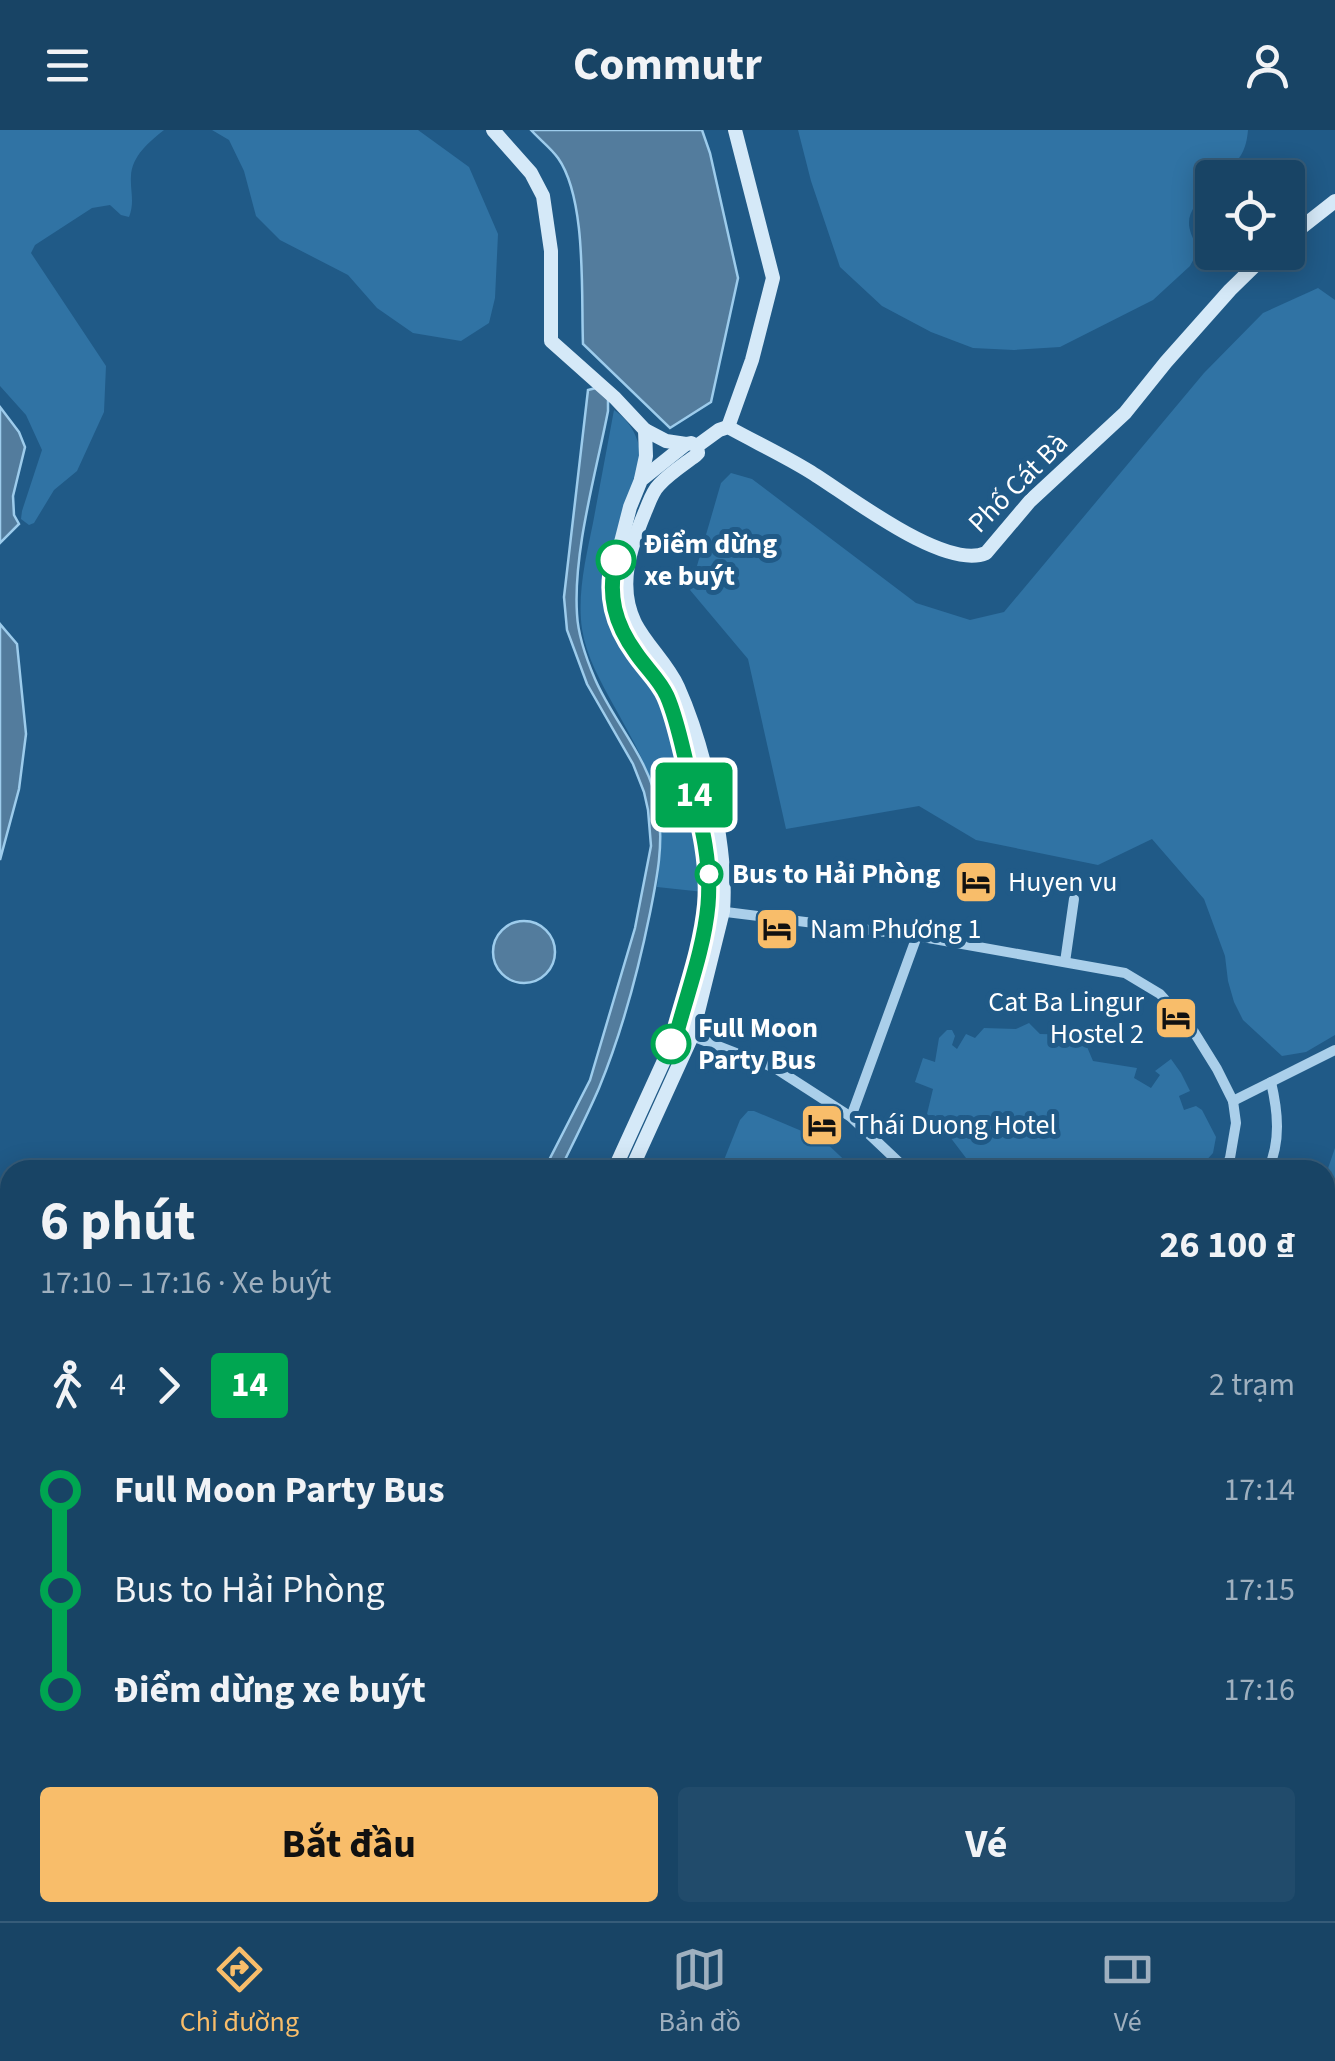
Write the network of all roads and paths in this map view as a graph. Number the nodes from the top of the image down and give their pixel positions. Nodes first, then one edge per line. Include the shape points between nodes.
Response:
1 (494, 130) edge
2 (735, 130) edge
3 (1335, 201) edge
4 (1305, 225) edge
5 (1251, 270) edge
6 (728, 427) junction
7 (646, 430) junction
8 (692, 445) junction
9 (641, 480) junction
10 (656, 487) junction
11 (619, 598) junction
12 (1074, 899) dead end
13 (715, 910) junction
14 (917, 936) junction
15 (1065, 962) junction
16 (684, 1034) junction
17 (1335, 1050) edge
18 (1271, 1082) junction
19 (1233, 1100) junction
20 (851, 1116) junction
21 (619, 1160) edge
22 (635, 1160) edge
23 (897, 1160) edge
24 (1229, 1160) edge
25 (1272, 1160) edge

1 - 7 main road via 543,196 551,341
2 - 6 main road via 773,278
3 - 4 main road
5 - 6 main road, Phố Cát Bà via 1125,413 976,557 919,540
6 - 8 main road
7 - 8 main road
7 - 9 main road
8 - 9 main road
8 - 10 main road via 698,453
9 - 10 main road
9 - 11 main road via 611,581
10 - 11 main road
11 - 13 main road via 616,616 688,740
12 - 15 street
13 - 14 street
13 - 16 main road
14 - 15 street
14 - 20 street
15 - 19 street via 1125,973 1160,994 1194,1032
16 - 20 street via 775,1068
16 - 21 main road
16 - 22 main road
17 - 18 street
18 - 19 street
18 - 25 street via 1278,1142
19 - 24 street
20 - 23 street

